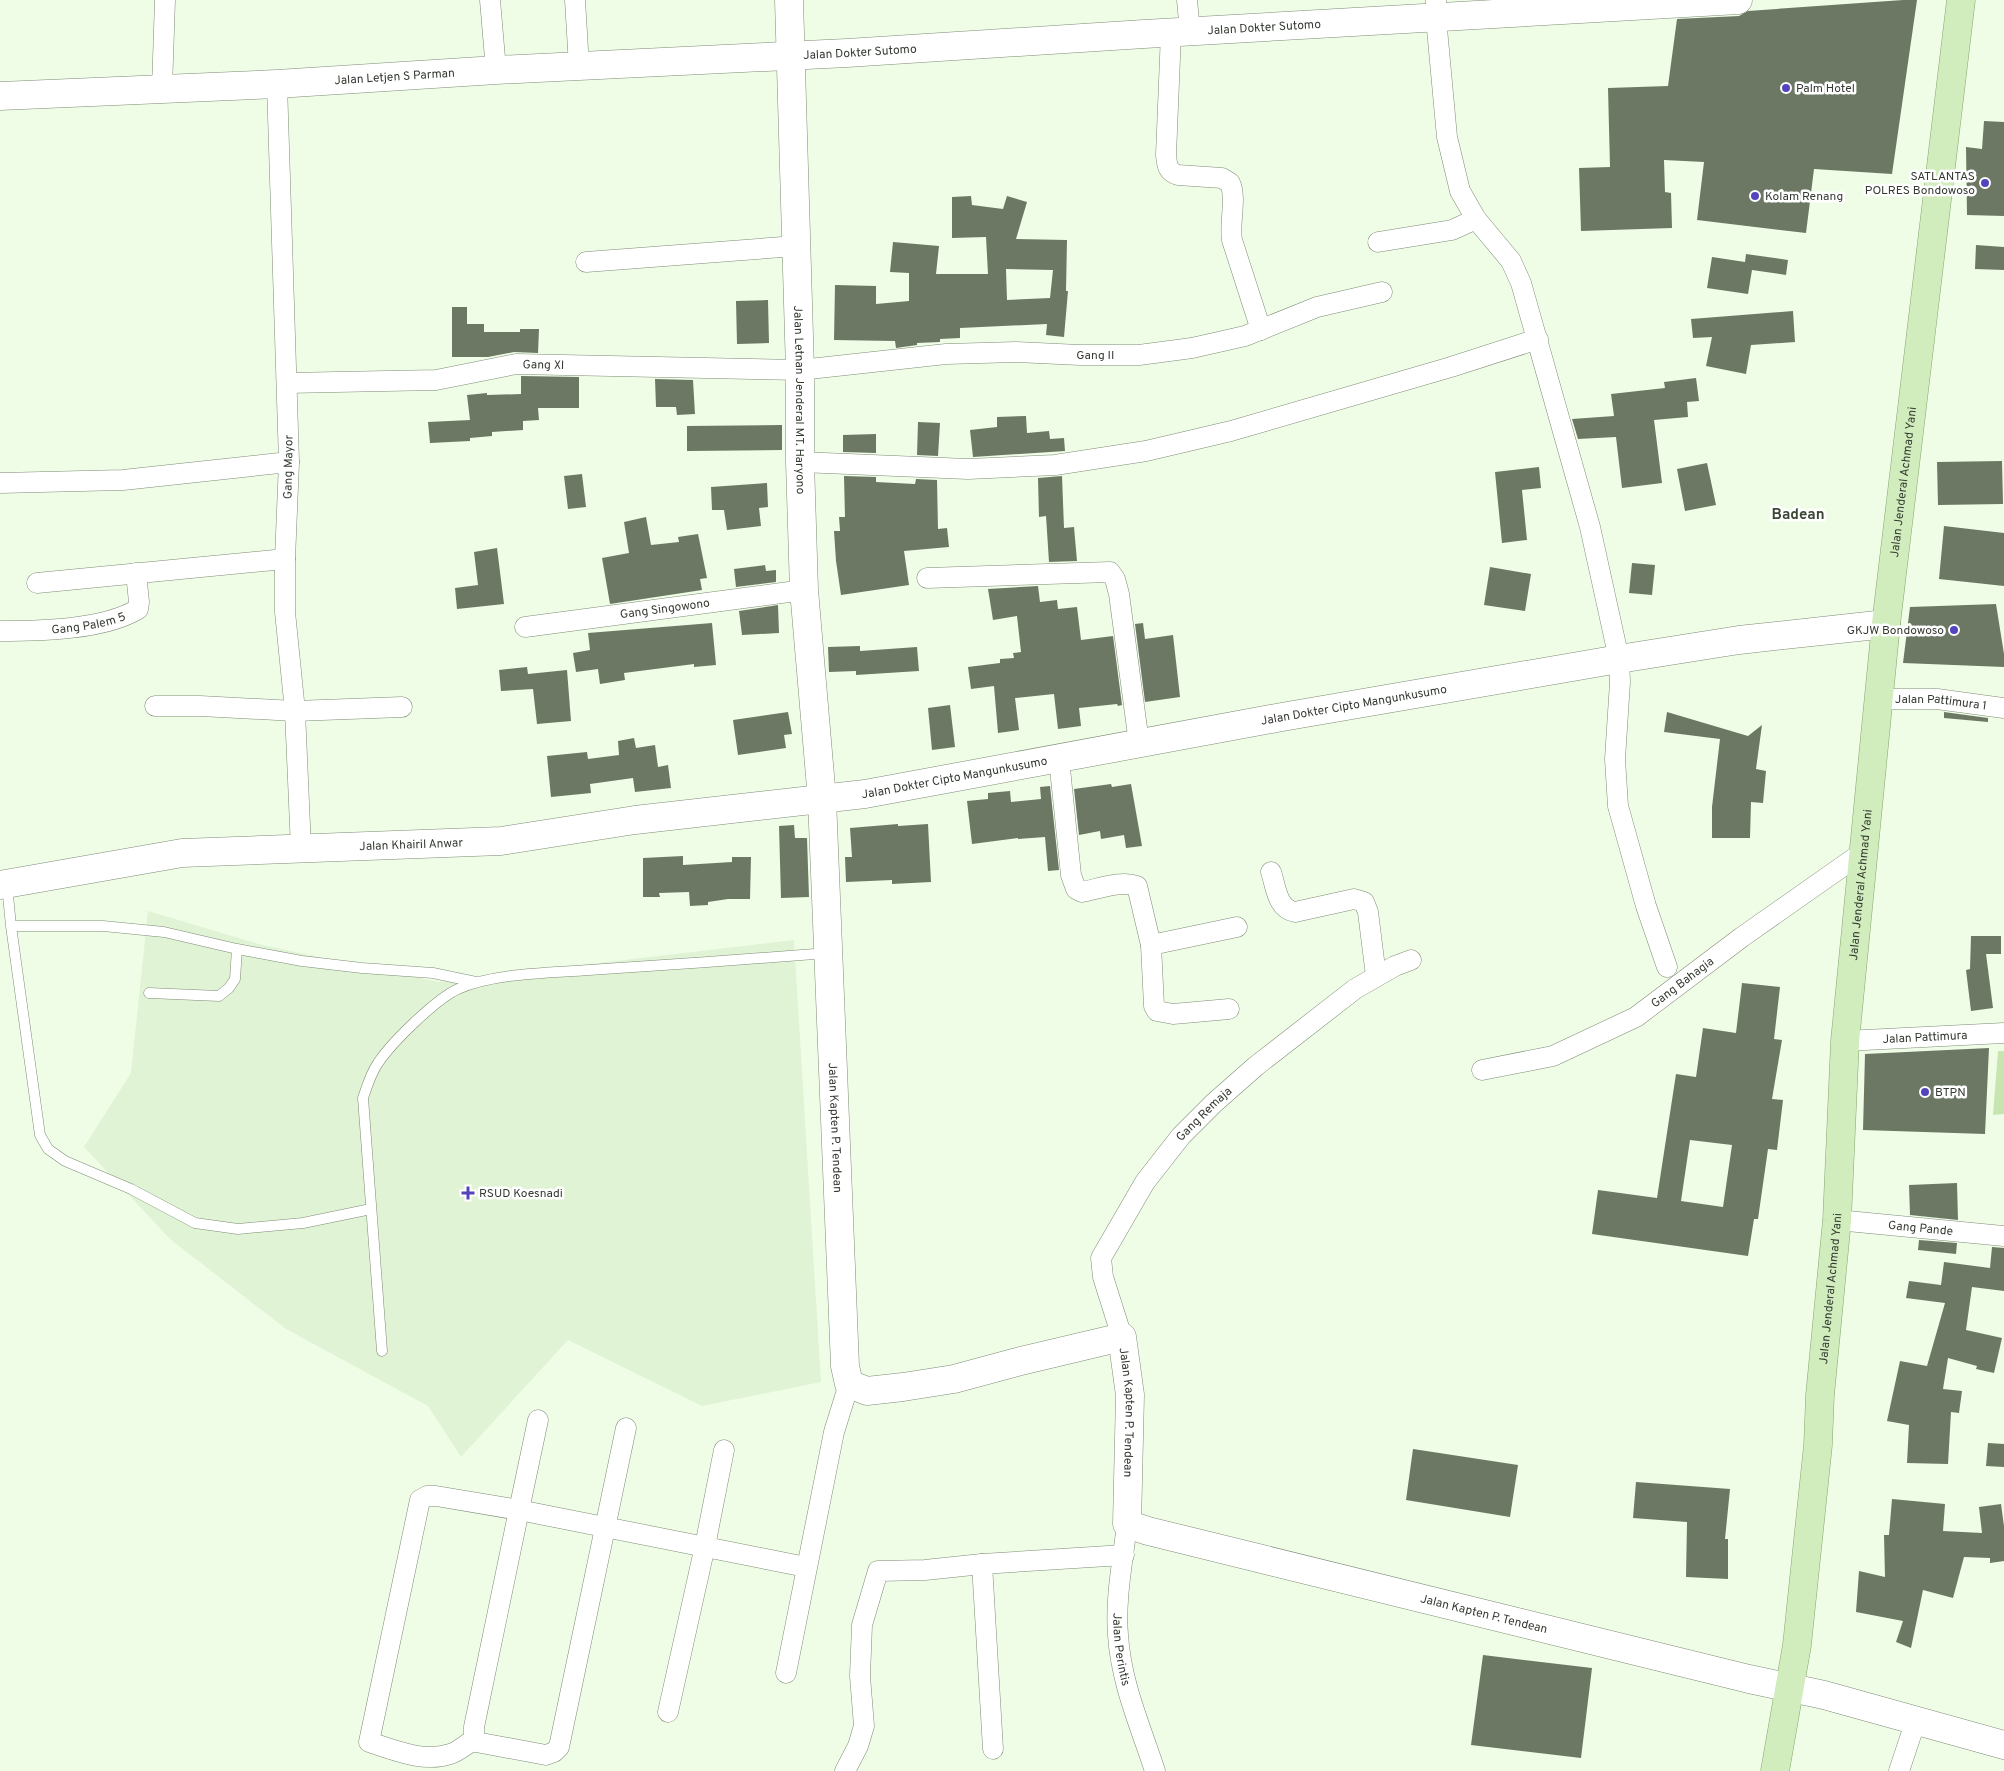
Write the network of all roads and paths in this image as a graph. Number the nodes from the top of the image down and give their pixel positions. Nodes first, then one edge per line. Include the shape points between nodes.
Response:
1 (165, 0) edge
2 (490, 0) edge
3 (575, 0) edge
4 (789, 0) edge
5 (1187, 0) edge
6 (1738, 0) edge
7 (1961, 0) edge
8 (1436, 9) edge
9 (1181, 32) junction
10 (790, 56) junction
11 (579, 66) junction
12 (496, 70) junction
13 (278, 84) junction
14 (162, 89) junction
15 (0, 96) edge
16 (1476, 219) junction
17 (1378, 242) dead end
18 (796, 246) junction
19 (586, 262) dead end
20 (1382, 292) dead end
21 (1261, 330) junction
22 (1538, 339) junction
23 (800, 370) junction
24 (287, 383) junction
25 (290, 462) junction
26 (800, 462) junction
27 (0, 483) edge
28 (285, 559) junction
29 (136, 573) junction
30 (927, 578) dead end
31 (37, 583) dead end
32 (804, 590) junction
33 (1886, 624) junction
34 (525, 627) dead end
35 (0, 631) edge
36 (1619, 660) junction
37 (1879, 699) junction
38 (155, 706) dead end
39 (402, 707) dead end
40 (2004, 708) edge
41 (295, 711) junction
42 (1139, 743) junction
43 (1059, 759) junction
44 (822, 799) junction
45 (302, 849) junction
46 (1862, 865) junction
47 (1271, 872) dead end
48 (3, 884) edge
49 (11, 926) junction
50 (1238, 927) dead end
51 (1151, 945) junction
52 (238, 949) junction
53 (828, 953) junction
54 (1411, 960) dead end
55 (1667, 967) dead end
56 (1376, 976) junction
57 (476, 982) junction
58 (149, 993) dead end
59 (1229, 1009) dead end
60 (2004, 1033) edge
61 (1845, 1041) junction
62 (1482, 1070) dead end
63 (371, 1210) junction
64 (1837, 1220) junction
65 (2004, 1236) edge
66 (1122, 1338) junction
67 (382, 1351) dead end
68 (846, 1393) junction
69 (538, 1420) dead end
70 (626, 1428) dead end
71 (724, 1450) dead end
72 (519, 1510) junction
73 (1126, 1524) junction
74 (605, 1526) junction
75 (705, 1546) junction
76 (1124, 1555) junction
77 (982, 1564) junction
78 (806, 1567) junction
79 (786, 1673) dead end
80 (1790, 1687) junction
81 (668, 1712) dead end
82 (1916, 1720) junction
83 (474, 1740) junction
84 (2004, 1745) edge
85 (993, 1749) dead end
86 (845, 1771) edge
87 (1155, 1771) edge
88 (1775, 1771) edge
89 (1899, 1771) edge

1 - 14 street
2 - 12 street
3 - 11 street
4 - 10 street, Jalan Letnan Jenderal MT. Haryono
5 - 9 street
6 - 8 street, Jalan Dokter Sutomo
7 - 33 main road, Jalan Jenderal Achmad Yani
8 - 9 street, Jalan Dokter Sutomo
8 - 16 street via 1451,160 1460,191
9 - 10 street, Jalan Dokter Sutomo
9 - 21 street via 1167,167 1178,176 1222,178 1230,183 1233,192 1232,240
10 - 11 street, Jalan Letjen S Parman
10 - 18 street, Jalan Letnan Jenderal MT. Haryono
11 - 12 street, Jalan Letjen S Parman
12 - 13 street, Jalan Letjen S Parman
13 - 14 street, Jalan Letjen S Parman
13 - 24 street, Gang Mayor
14 - 15 street, Jalan Letjen S Parman
16 - 17 street via 1452,230
16 - 22 street via 1511,261
18 - 19 street
18 - 23 street, Jalan Letnan Jenderal MT. Haryono
20 - 21 street, Gang II via 1317,307
21 - 23 street, Gang II via 1192,348 1139,355 946,354
22 - 26 street via 1231,431 1146,451 1056,465 968,470
22 - 36 street via 1590,527
23 - 24 street, Gang XI via 516,364 436,380
23 - 26 street, Jalan Letnan Jenderal MT. Haryono
24 - 25 street, Gang Mayor
25 - 27 street via 123,480
25 - 28 street, Gang Mayor
26 - 32 street, Jalan Letnan Jenderal MT. Haryono
28 - 29 street
28 - 41 street, Gang Mayor via 285,612
29 - 31 street
29 - 35 street, Gang Palem 5 via 138,610 128,615 53,630
30 - 42 street via 1110,572 1119,594
32 - 34 street, Gang Singowono
32 - 44 street, Jalan Letnan Jenderal MT. Haryono
33 - 36 street, Jalan Dokter Cipto Mangunkusumo via 1739,640
33 - 37 main road, Jalan Jenderal Achmad Yani
36 - 42 street, Jalan Dokter Cipto Mangunkusumo
36 - 55 street via 1615,759 1618,806
37 - 40 street, Jalan Pattimura 1 via 1937,700
37 - 46 main road, Jalan Jenderal Achmad Yani
38 - 41 street
39 - 41 street
41 - 45 street, Gang Mayor
42 - 43 street, Jalan Dokter Cipto Mangunkusumo
43 - 44 street, Jalan Dokter Cipto Mangunkusumo
43 - 51 street via 1073,884 1082,892 1119,885 1137,886
44 - 45 street, Jalan Khairil Anwar via 635,820 501,841
44 - 53 street, Jalan Kapten P. Tendean
45 - 48 street, Jalan Khairil Anwar via 182,853
46 - 61 main road, Jalan Jenderal Achmad Yani
46 - 62 street, Gang Bahagia via 1742,937 1636,1017 1553,1056
47 - 56 street via 1281,903 1289,911 1354,899 1364,902
48 - 49 lane
49 - 52 lane via 103,926 164,932
49 - 63 lane via 40,1135 48,1149 65,1161 132,1189 195,1223 238,1229 303,1223
50 - 51 street
51 - 59 street via 1154,1006 1157,1011 1173,1014
52 - 57 lane via 302,961 433,973
52 - 58 lane via 235,979 219,996
53 - 57 lane
53 - 68 street, Jalan Kapten P. Tendean
54 - 56 street, Gang Remaja
56 - 66 street, Gang Remaja via 1302,1029 1214,1103 1181,1136 1145,1182 1101,1258 1103,1277
57 - 63 lane via 437,1002 391,1048 369,1079 364,1112
60 - 61 street, Jalan Pattimura
61 - 64 main road, Jalan Jenderal Achmad Yani
63 - 67 lane
64 - 65 street, Gang Pande
64 - 80 main road, Jalan Jenderal Achmad Yani via 1818,1445
66 - 68 street, Jalan Kapten P. Tendean via 937,1382
66 - 73 street, Jalan Kapten P. Tendean via 1130,1395
68 - 78 street via 834,1432
69 - 72 street
70 - 74 street
71 - 75 street
72 - 74 street
72 - 83 street
72 - 83 street via 436,1496 420,1500 369,1742 424,1757 450,1754
73 - 76 street, Jalan Perintis
73 - 80 street, Jalan Kapten P. Tendean
74 - 75 street
74 - 83 street via 557,1750 546,1755 478,1744
75 - 78 street
75 - 81 street
76 - 77 street
76 - 87 street, Jalan Perintis via 1117,1634 1122,1671
77 - 85 street
77 - 86 street via 878,1571 868,1599 862,1632 860,1676 864,1726
78 - 79 street
80 - 82 street, Jalan Kapten P. Tendean
80 - 88 main road, Jalan Jenderal Achmad Yani
82 - 84 street, Jalan Kapten P. Tendean
82 - 89 street

